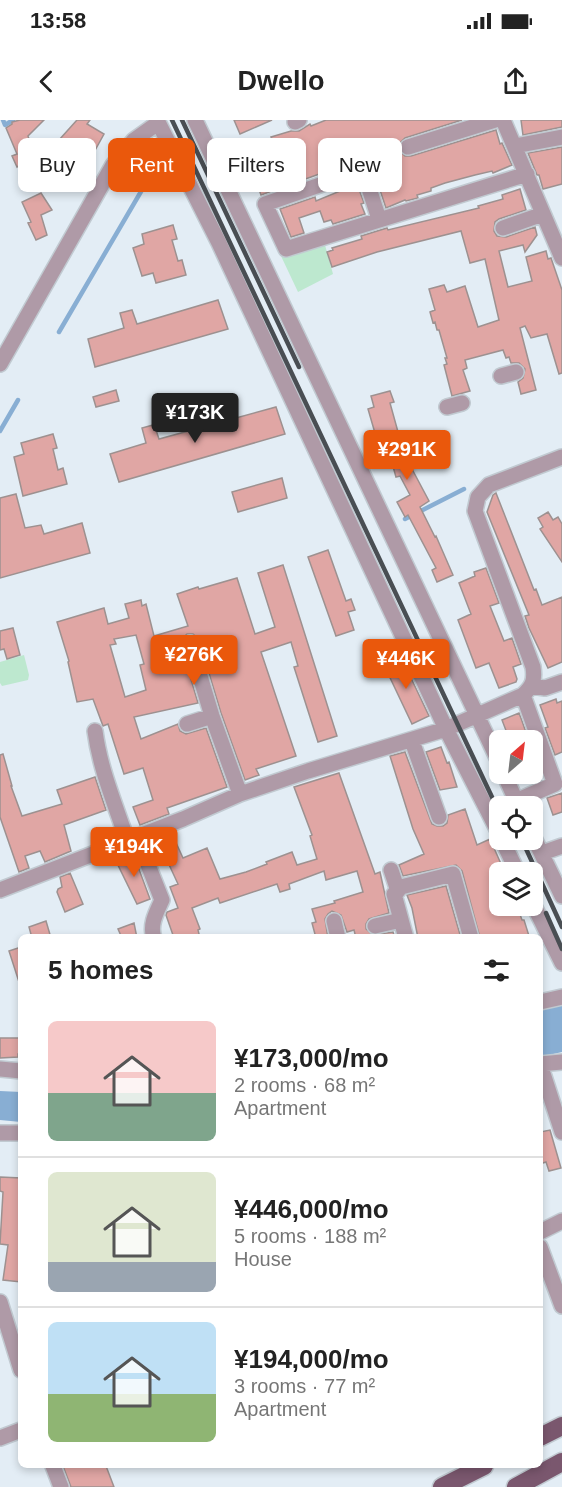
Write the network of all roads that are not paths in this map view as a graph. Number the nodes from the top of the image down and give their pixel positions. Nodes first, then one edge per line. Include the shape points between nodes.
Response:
1 (195, 120) edge
2 (495, 120) edge
3 (503, 120) edge
4 (158, 122) edge
5 (562, 137) edge
6 (515, 146) junction
7 (408, 147) dead end
8 (527, 174) junction
9 (543, 214) junction
10 (379, 219) junction
11 (502, 228) dead end
12 (562, 258) edge
13 (0, 364) edge
14 (462, 403) dead end
15 (447, 407) dead end
16 (562, 456) edge
17 (190, 643) dead end
18 (562, 682) edge
19 (528, 691) junction
20 (212, 716) junction
21 (478, 716) junction
22 (187, 724) dead end
23 (446, 729) junction
24 (95, 731) dead end
25 (489, 740) edge
26 (412, 741) junction
27 (240, 794) junction
28 (533, 796) edge
29 (440, 806) dead end
30 (489, 813) edge
31 (132, 838) junction
32 (562, 846) edge
33 (542, 852) joint
34 (391, 870) dead end
35 (0, 890) edge
36 (398, 891) junction
37 (562, 896) edge
38 (539, 916) edge
39 (401, 920) junction
40 (334, 921) dead end
41 (375, 926) dead end
42 (152, 934) edge
43 (337, 934) edge
44 (405, 934) edge
45 (470, 934) edge
46 (551, 941) edge
47 (562, 963) edge
48 (562, 997) edge
49 (543, 1001) edge
50 (562, 1062) edge
51 (543, 1064) edge
52 (0, 1069) edge
53 (18, 1071) edge
54 (543, 1073) edge
55 (562, 1132) edge
56 (0, 1133) edge
57 (18, 1133) edge
58 (562, 1221) edge
59 (543, 1230) edge
60 (543, 1255) edge
61 (0, 1302) edge
62 (562, 1306) edge
63 (18, 1316) edge
64 (5, 1319) junction
65 (18, 1360) edge
66 (562, 1426) edge
67 (18, 1431) edge
68 (543, 1436) edge
69 (0, 1438) edge
70 (562, 1462) edge
71 (54, 1468) edge
72 (480, 1468) edge
73 (61, 1487) edge
74 (442, 1487) edge
75 (516, 1487) edge

1 - 21 street
2 - 7 street
3 - 6 street
4 - 13 street via 134,140 113,165
4 - 23 street via 219,243
5 - 6 street
6 - 8 street
8 - 9 street
8 - 10 street
9 - 11 street
9 - 12 street
10 - 10 street via 286,249 265,204 363,170
14 - 15 street
16 - 19 street via 489,485 478,497 475,511 533,666 535,677
17 - 20 street
18 - 19 street
19 - 21 street
19 - 28 street via 555,784
20 - 22 street
20 - 27 street
21 - 23 street
21 - 25 street
23 - 26 street
23 - 30 street
24 - 31 street via 105,776
26 - 27 street
26 - 29 street
27 - 31 street
31 - 35 street
31 - 42 street via 162,900
32 - 33 street
33 - 37 street
34 - 36 street
36 - 39 street via 394,894
36 - 45 street via 453,874
38 - 46 street
39 - 41 street
39 - 44 street
40 - 43 street
46 - 47 street
48 - 49 street
50 - 51 street
52 - 53 street
54 - 55 street
56 - 57 street
58 - 59 street
60 - 62 street
61 - 64 street
63 - 64 street
64 - 65 street
66 - 68 main road
67 - 69 street
70 - 75 main road
71 - 73 street
72 - 74 main road

